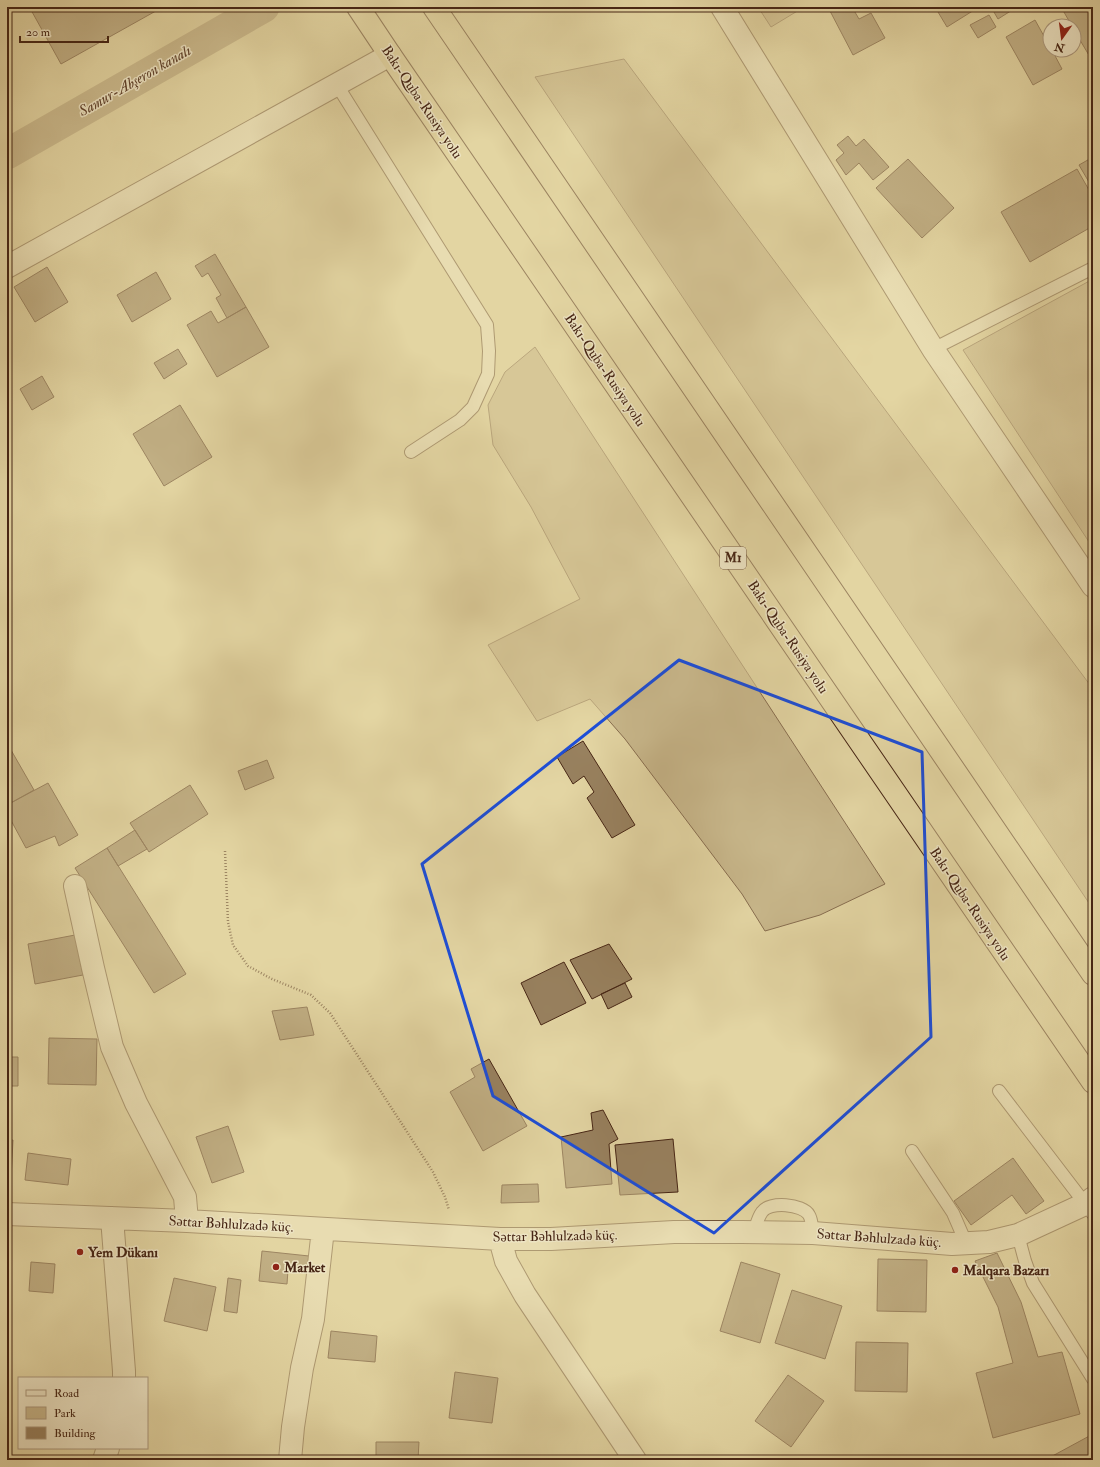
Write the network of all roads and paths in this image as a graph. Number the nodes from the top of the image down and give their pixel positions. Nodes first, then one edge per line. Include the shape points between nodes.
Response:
1 (358, 7) edge
2 (434, 7) edge
3 (722, 7) edge
4 (390, 56) junction
5 (337, 85) junction
6 (7, 267) edge
7 (1093, 268) edge
8 (933, 349) junction
9 (411, 452) dead end
10 (1093, 586) edge
11 (225, 851) dead end
12 (75, 886) dead end
13 (1093, 974) edge
14 (1093, 1082) edge
15 (999, 1091) dead end
16 (912, 1151) dead end
17 (1090, 1205) edge
18 (7, 1214) edge
19 (112, 1218) junction
20 (187, 1221) junction
21 (323, 1229) junction
22 (1018, 1235) junction
23 (456, 1236) junction
24 (500, 1239) junction
25 (966, 1243) junction
26 (124, 1377) edge
27 (1093, 1380) edge
28 (108, 1449) edge
29 (104, 1460) edge
30 (290, 1460) edge
31 (635, 1460) edge

1 - 4 highway, Bakı-Quba-Rusiya yolu / M1
2 - 13 highway
3 - 8 street
4 - 5 street
4 - 14 highway, Bakı-Quba-Rusiya yolu / M1
5 - 6 street
5 - 9 lane via 487,325 490,351 488,374 473,407 460,420
7 - 8 lane
8 - 10 street
11 - 23 path via 228,922 234,945 248,966 312,995 330,1013 433,1172 445,1197
12 - 20 street via 112,1046 136,1103 185,1197
15 - 17 lane
16 - 25 lane via 953,1212
17 - 22 street, Səttar Bəhlulzadə küç.
18 - 19 street, Səttar Bəhlulzadə küç.
19 - 20 street, Səttar Bəhlulzadə küç.
19 - 26 street
20 - 21 street, Səttar Bəhlulzadə küç.
21 - 23 street, Səttar Bəhlulzadə küç.
21 - 30 street via 313,1319 302,1368
22 - 25 street, Səttar Bəhlulzadə küç. via 989,1242
22 - 27 lane via 1033,1283
23 - 24 street, Səttar Bəhlulzadə küç.
24 - 25 street, Səttar Bəhlulzadə küç. via 551,1239 674,1232 754,1232 814,1233
24 - 31 street via 506,1261 525,1295
28 - 29 street

